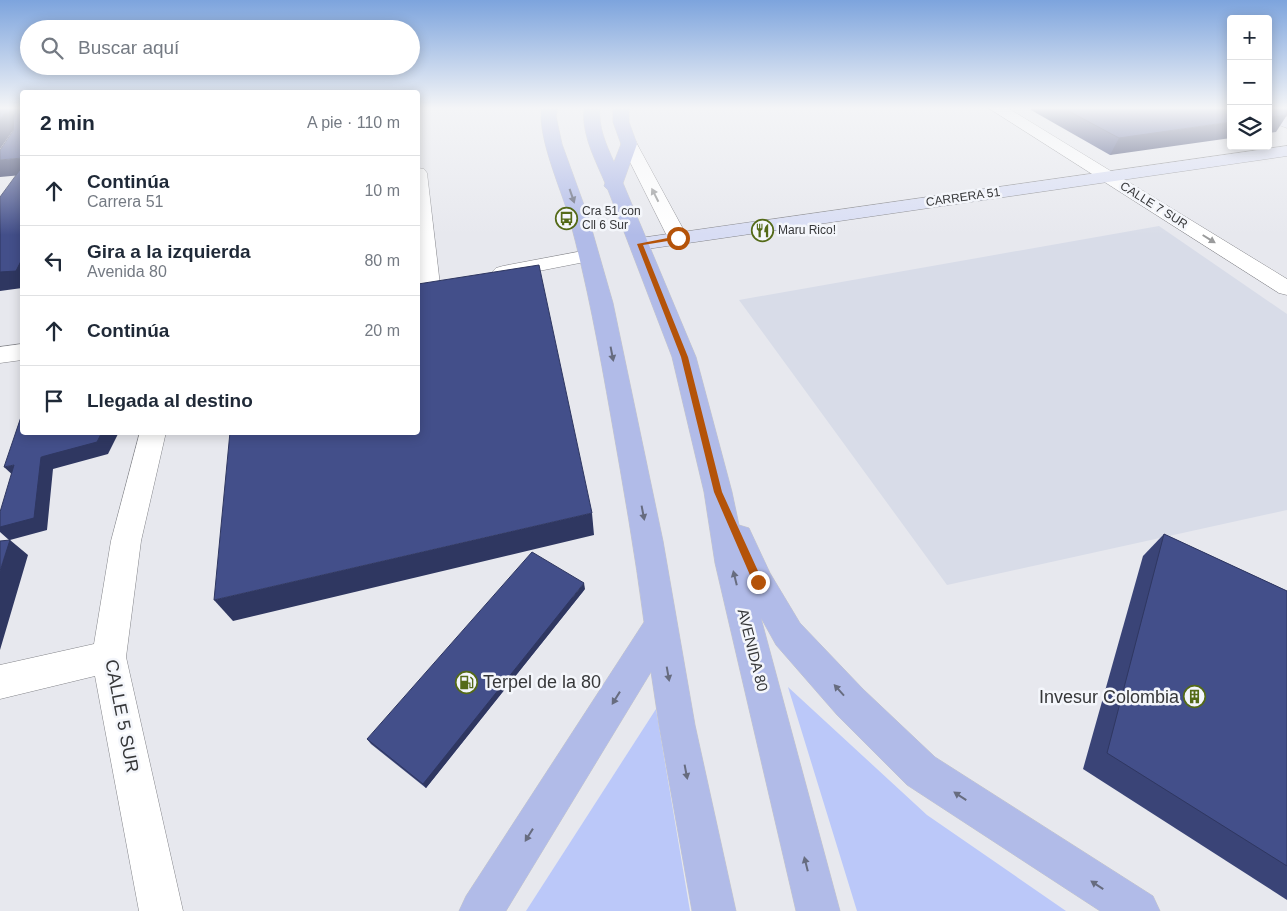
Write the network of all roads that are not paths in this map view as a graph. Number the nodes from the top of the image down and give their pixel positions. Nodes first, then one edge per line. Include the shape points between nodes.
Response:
1 (556, 150) edge
2 (599, 150) edge
3 (627, 150) edge
4 (632, 150) edge
5 (1064, 150) edge
6 (1287, 151) edge
7 (1108, 176) junction
8 (614, 186) junction
9 (420, 189) edge
10 (678, 238) junction
11 (640, 244) junction
12 (588, 256) junction
13 (486, 275) edge
14 (432, 285) edge
15 (1287, 288) edge
16 (20, 352) edge
17 (0, 355) edge
18 (152, 435) edge
19 (718, 492) junction
20 (660, 627) junction
21 (109, 656) junction
22 (0, 682) edge
23 (161, 911) edge
24 (481, 911) edge
25 (714, 911) edge
26 (818, 911) edge
27 (1138, 911) edge

1 -> 12 main road
2 - 8 main road, AVENIDA 80
3 - 8 main road
10 -> 4 street
5 - 7 street, CALLE 7 SUR
6 - 7 street, CARRERA 51
7 - 10 street, CARRERA 51
7 -> 15 street, CALLE 7 SUR
8 - 11 main road, AVENIDA 80
9 - 14 street
10 - 11 street, CARRERA 51
11 - 19 main road, AVENIDA 80 via 684,357
12 - 13 street
12 -> 20 main road via 602,303 648,541
16 - 17 street
18 - 21 street, CALLE 5 SUR via 126,541
26 -> 19 main road, AVENIDA 80 via 731,563
27 -> 19 main road via 921,771 850,702 788,634 758,582
20 -> 24 main road
20 -> 25 main road
21 - 22 street
21 - 23 street, CALLE 5 SUR

